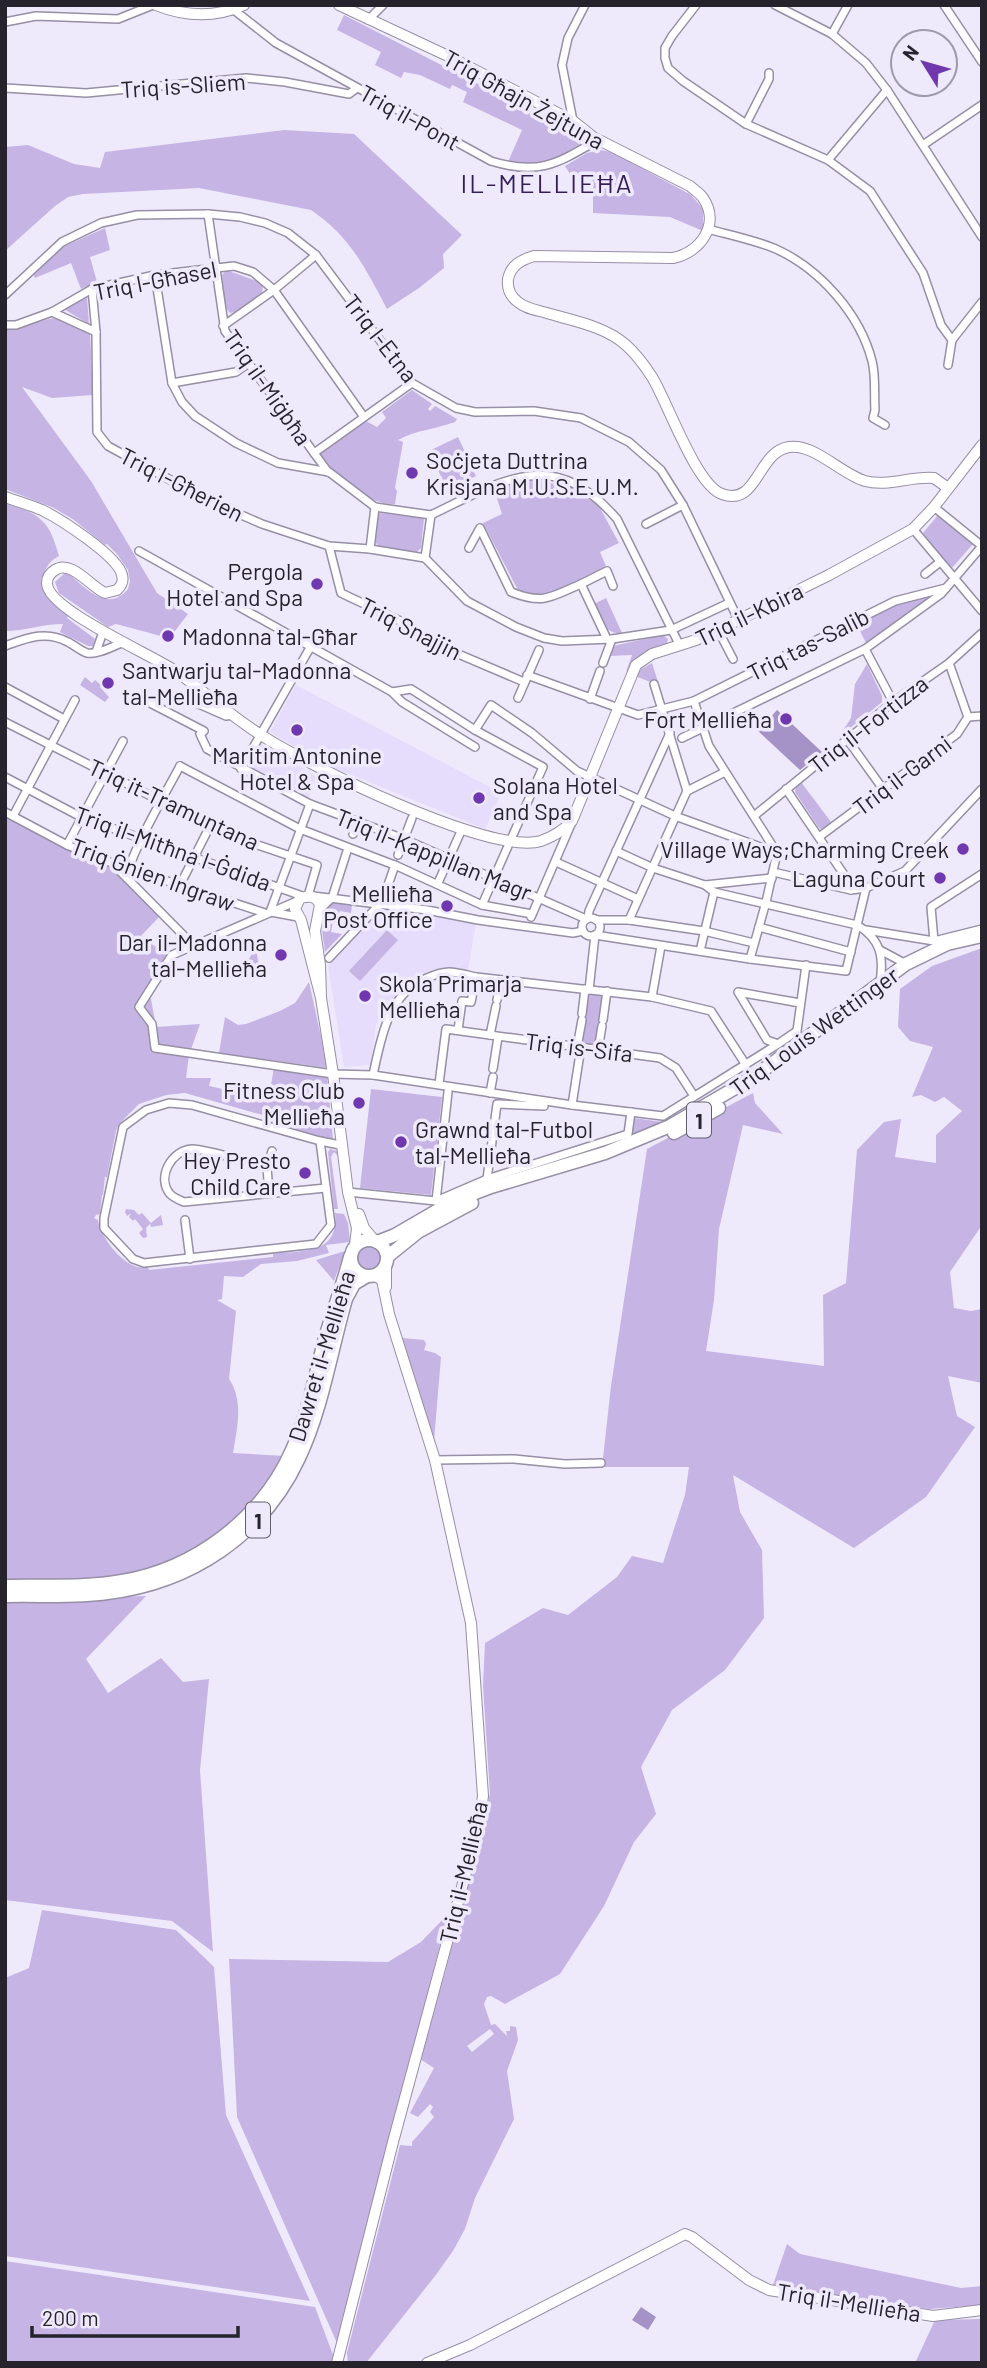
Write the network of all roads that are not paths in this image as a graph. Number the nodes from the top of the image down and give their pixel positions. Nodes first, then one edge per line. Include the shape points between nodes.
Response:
1 (155, 5) edge
2 (339, 5) edge
3 (383, 5) edge
4 (585, 5) edge
5 (696, 5) edge
6 (775, 5) edge
7 (848, 5) edge
8 (944, 5) edge
9 (239, 7) edge
10 (369, 20) junction
11 (5, 22) edge
12 (832, 34) junction
13 (981, 60) edge
14 (769, 73) dead end
15 (5, 88) edge
16 (357, 88) junction
17 (887, 90) junction
18 (982, 105) edge
19 (573, 121) junction
20 (746, 124) junction
21 (598, 140) junction
22 (923, 145) junction
23 (828, 160) junction
24 (208, 214) junction
25 (708, 229) junction
26 (982, 237) edge
27 (316, 255) junction
28 (215, 267) junction
29 (155, 275) junction
30 (92, 289) junction
31 (274, 290) junction
32 (5, 295) edge
33 (982, 302) edge
34 (52, 312) junction
35 (5, 325) edge
36 (223, 326) junction
37 (96, 332) junction
38 (952, 340) junction
39 (248, 363) junction
40 (948, 365) dead end
41 (172, 383) junction
42 (412, 383) junction
43 (365, 417) junction
44 (885, 425) dead end
45 (982, 445) edge
46 (314, 453) junction
47 (329, 472) junction
48 (948, 488) junction
49 (5, 497) edge
50 (683, 505) junction
51 (376, 507) junction
52 (934, 507) junction
53 (431, 515) junction
54 (646, 524) dead end
55 (913, 529) junction
56 (329, 546) junction
57 (982, 546) edge
58 (469, 548) dead end
59 (370, 549) junction
60 (139, 551) dead end
61 (425, 558) junction
62 (940, 562) junction
63 (925, 574) dead end
64 (953, 579) junction
65 (581, 584) junction
66 (613, 586) dead end
67 (946, 588) junction
68 (729, 603) junction
69 (982, 611) edge
70 (738, 620) junction
71 (671, 630) junction
72 (718, 630) junction
73 (103, 632) junction
74 (982, 633) edge
75 (609, 639) junction
76 (124, 642) junction
77 (5, 646) edge
78 (311, 646) junction
79 (680, 646) junction
80 (865, 649) junction
81 (538, 650) dead end
82 (96, 652) junction
83 (733, 659) dead end
84 (949, 663) junction
85 (526, 678) junction
86 (654, 684) dead end
87 (5, 687) edge
88 (392, 692) junction
89 (518, 698) dead end
90 (590, 698) junction
91 (75, 700) dead end
92 (694, 701) junction
93 (148, 702) dead end
94 (194, 702) dead end
95 (893, 702) junction
96 (618, 709) junction
97 (662, 709) junction
98 (232, 715) junction
99 (982, 716) edge
100 (968, 717) junction
101 (64, 719) junction
102 (5, 722) edge
103 (702, 727) junction
104 (475, 730) junction
105 (670, 733) junction
106 (261, 736) junction
107 (682, 738) dead end
108 (847, 739) junction
109 (123, 741) dead end
110 (50, 744) junction
111 (475, 747) dead end
112 (242, 769) junction
113 (725, 772) junction
114 (105, 773) junction
115 (5, 777) edge
116 (591, 777) junction
117 (28, 788) junction
118 (786, 789) junction
119 (883, 789) junction
120 (982, 789) edge
121 (687, 790) junction
122 (640, 800) junction
123 (162, 801) junction
124 (310, 804) junction
125 (9, 814) edge
126 (675, 816) junction
127 (754, 816) junction
128 (81, 817) junction
129 (412, 818) dead end
130 (358, 821) junction
131 (572, 821) junction
132 (210, 826) junction
133 (300, 829) junction
134 (462, 830) junction
135 (354, 834) dead end
136 (819, 837) junction
137 (142, 839) junction
138 (404, 839) junction
139 (511, 842) junction
140 (67, 845) junction
141 (348, 848) junction
142 (616, 851) junction
143 (777, 853) junction
144 (290, 855) junction
145 (398, 855) dead end
146 (194, 857) junction
147 (449, 858) junction
148 (556, 862) junction
149 (111, 863) junction
150 (395, 865) junction
151 (128, 868) junction
152 (653, 868) junction
153 (982, 874) edge
154 (773, 875) junction
155 (127, 878) junction
156 (495, 878) junction
157 (438, 883) junction
158 (602, 883) junction
159 (180, 885) junction
160 (705, 885) junction
161 (279, 887) junction
162 (866, 888) junction
163 (851, 890) junction
164 (714, 892) junction
165 (305, 898) junction
166 (332, 898) junction
167 (540, 898) junction
168 (638, 900) junction
169 (766, 902) junction
170 (380, 905) junction
171 (482, 905) junction
172 (268, 913) junction
173 (318, 914) junction
174 (532, 914) junction
175 (300, 919) junction
176 (590, 919) junction
177 (629, 920) junction
178 (529, 925) junction
179 (857, 925) junction
180 (759, 927) junction
181 (982, 929) edge
182 (866, 930) junction
183 (704, 931) junction
184 (583, 932) junction
185 (595, 935) junction
186 (982, 936) edge
187 (934, 941) junction
188 (754, 943) junction
189 (982, 943) edge
190 (194, 946) junction
191 (660, 946) junction
192 (880, 950) junction
193 (700, 951) junction
194 (851, 952) junction
195 (329, 958) dead end
196 (750, 960) junction
197 (906, 964) junction
198 (806, 965) junction
199 (476, 977) junction
200 (501, 980) junction
201 (880, 982) junction
202 (587, 989) junction
203 (607, 991) junction
204 (652, 997) junction
205 (321, 998) junction
206 (800, 1003) junction
207 (458, 1030) junction
208 (494, 1036) junction
209 (778, 1044) junction
210 (579, 1047) junction
211 (598, 1050) junction
212 (747, 1065) junction
213 (333, 1073) junction
214 (373, 1074) junction
215 (439, 1084) junction
216 (448, 1092) dead end
217 (490, 1093) junction
218 (694, 1096) junction
219 (572, 1105) junction
220 (544, 1106) dead end
221 (631, 1112) junction
222 (320, 1141) junction
223 (341, 1145) junction
224 (272, 1151) dead end
225 (267, 1167) junction
226 (487, 1179) junction
227 (326, 1188) junction
228 (348, 1192) junction
229 (269, 1193) junction
230 (436, 1201) junction
231 (185, 1220) dead end
232 (376, 1241) junction
233 (353, 1251) junction
234 (190, 1258) junction
235 (386, 1260) junction
236 (370, 1275) junction
237 (386, 1294) junction
238 (435, 1460) junction
239 (601, 1463) dead end
240 (5, 1586) edge
241 (5, 1596) edge
242 (982, 2310) edge
243 (337, 2363) edge
244 (427, 2363) edge

1 - 9 main road via 197,15
1 - 11 street via 118,19 36,16
2 - 10 main road, Triq Għajn Żejtuna
3 - 10 street
4 - 19 street via 568,37 562,65
5 - 20 street via 665,48 668,68
6 - 12 street
7 - 12 street
8 - 13 street
9 - 16 street, Triq il-Pont via 276,43
10 - 19 main road, Triq Għajn Żejtuna
12 - 17 street via 866,63
14 - 20 street
15 - 16 street, Triq is-Sliem via 86,93 246,78 349,94
16 - 21 street, Triq il-Pont via 506,166 557,163
17 - 22 street
17 - 23 street
18 - 22 street
19 - 21 main road, Triq Għajn Żejtuna
20 - 23 street
21 - 25 main road, Triq Għajn Żejtuna via 690,186 703,197
22 - 26 street
23 - 38 street via 870,191 923,273 941,325
24 - 27 street, Triq l-Etna via 265,223 288,233
24 - 28 street, Triq il-Miġbħa
24 - 32 street, Triq l-Etna via 137,215 101,223 62,242
25 - 44 street via 775,248 798,261 840,298 872,362 873,418
25 - 48 main road via 695,249 673,258 534,256 513,267 508,286 516,301 526,307 588,325 624,343 653,378 703,479 718,493 745,492 774,452 794,446 806,448 865,481 885,484 934,478
27 - 31 street
27 - 42 street, Triq l-Etna
28 - 29 street, Triq l-Għasel
28 - 31 street, Triq l-Għasel via 253,272
28 - 36 street, Triq il-Miġbħa
29 - 30 street, Triq l-Għasel
29 - 41 street
30 - 34 street, Triq l-Għasel
30 - 37 street, Triq l-Għerien
31 - 36 street
31 - 43 street, Triq l-Għasel
33 - 38 street
34 - 35 street, Triq l-Għasel
34 - 37 street
36 - 39 street, Triq il-Miġbħa
37 - 56 street, Triq l-Għerien via 97,432 108,446 207,500
38 - 40 street
39 - 41 street via 236,372
39 - 46 street, Triq il-Miġbħa
41 - 47 street via 195,416 236,443 278,463
42 - 43 street
42 - 50 street, Triq l-Etna via 456,408 475,412 534,411 581,418 629,442 661,470
43 - 46 street
45 - 48 main road, Triq il-Kbira
46 - 47 street, Triq il-Miġbħa
47 - 51 street
48 - 52 main road, Triq il-Kbira
49 - 73 main road via 63,522 119,569 122,581 111,593 101,592 66,567 54,570 47,580 53,598
50 - 54 street
50 - 68 street, Triq l-Etna
51 - 53 street
51 - 59 street
52 - 55 main road, Triq il-Kbira
52 - 57 street
53 - 61 street
53 - 71 street via 512,478 555,477 581,486 617,519
55 - 62 street
55 - 70 main road, Triq il-Kbira via 830,578
56 - 59 street, Triq l-Għerien
56 - 85 street, Triq Snajjin via 341,593 411,626 423,639
57 - 64 street
58 - 65 street via 480,528 511,592 526,598 543,601
59 - 61 street, Triq l-Għerien
60 - 78 street
61 - 75 street via 467,601 516,627 562,641
62 - 63 street
62 - 64 street
64 - 67 street
64 - 69 street
65 - 66 street via 607,572
65 - 75 street
67 - 80 street
67 - 92 street, Triq tas-Salib via 895,601
68 - 70 street, Triq l-Etna
68 - 71 street
70 - 72 main road, Triq il-Kbira
71 - 75 street
71 - 79 street
72 - 79 main road, Triq il-Kbira
72 - 83 street
73 - 76 main road
73 - 82 street
74 - 84 street, Triq il-Fortizza
75 - 90 street
76 - 82 street
76 - 98 main road via 175,670
77 - 82 street via 50,635 86,653
78 - 88 street
78 - 106 street
79 - 96 main road, Triq il-Kbira via 652,654 636,665
80 - 95 street
80 - 103 street
81 - 85 street
84 - 95 street, Triq il-Fortizza
84 - 100 street, Triq il-Garni
85 - 89 street
85 - 90 street, Triq Snajjin
86 - 97 street
87 - 101 street
88 - 104 street via 411,689
88 - 111 street
90 - 96 street, Triq Snajjin
91 - 101 street
92 - 97 street, Triq tas-Salib
92 - 103 street
93 - 112 street, Triq il-Kappillan Magr via 204,732 200,734 207,749
94 - 98 street
95 - 108 street, Triq il-Fortizza
96 - 97 street, Triq tas-Salib via 638,715
96 - 116 main road, Triq il-Kbira
97 - 105 street
98 - 106 main road
99 - 100 street
100 - 119 street, Triq il-Garni via 957,734
101 - 110 street
102 - 110 street, Triq it-Tramuntana
103 - 107 street
103 - 113 street
104 - 116 street via 491,705
104 - 139 street via 543,767
105 - 121 street
105 - 122 street
106 - 112 street
106 - 134 main road via 323,772
108 - 118 street, Triq il-Fortizza
108 - 119 street
109 - 114 street
110 - 114 street, Triq it-Tramuntana
110 - 117 street
112 - 124 street, Triq il-Kappillan Magr
113 - 121 street
113 - 127 street
114 - 123 street, Triq it-Tramuntana
114 - 128 street
115 - 117 street, Triq il-Mitħna l-Ġdida
116 - 122 street
116 - 131 main road, Triq il-Kbira
117 - 125 street
117 - 128 street, Triq il-Mitħna l-Ġdida
118 - 127 street, Triq il-Fortizza
118 - 136 street
119 - 136 street, Triq il-Garni
120 - 162 street via 905,871
121 - 126 street
122 - 126 street
122 - 142 street
123 - 132 street, Triq it-Tramuntana
123 - 133 street via 179,765
123 - 137 street
124 - 130 street, Triq il-Kappillan Magr
124 - 133 street
125 - 140 street, Triq Ġnien Ingraw
126 - 143 street
126 - 152 street
127 - 143 street
128 - 137 street, Triq il-Mitħna l-Ġdida
128 - 140 street
129 - 138 street
130 - 135 street
130 - 138 street, Triq il-Kappillan Magr
131 - 139 main road via 540,841
131 - 148 street
132 - 144 street, Triq it-Tramuntana
132 - 146 street
133 - 141 street
133 - 144 street
134 - 139 main road
134 - 147 street
136 - 163 street
137 - 146 street, Triq il-Mitħna l-Ġdida
137 - 151 street
138 - 145 street
138 - 147 street, Triq il-Kappillan Magr
139 - 156 street
140 - 149 street, Triq Ġnien Ingraw
141 - 150 street
141 - 166 street
142 - 152 street
142 - 158 street
143 - 154 street
144 - 161 street
144 - 165 street, Triq it-Tramuntana via 317,865
146 - 159 street
146 - 161 street, Triq il-Mitħna l-Ġdida
147 - 156 street, Triq il-Kappillan Magr
147 - 157 street
148 - 158 street
148 - 167 street
149 - 151 street, Triq Ġnien Ingraw
149 - 155 street
150 - 157 street
150 - 170 street
151 - 155 street
151 - 159 street, Triq Ġnien Ingraw
152 - 160 street
152 - 168 street
153 - 187 street via 932,907
154 - 160 street
154 - 163 street
154 - 169 street
155 - 190 street
156 - 167 street, Triq il-Kappillan Magr
156 - 171 street
157 - 171 street
158 - 168 street
158 - 176 street
159 - 172 street, Triq Ġnien Ingraw
160 - 164 street
161 - 165 street, Triq il-Mitħna l-Ġdida
161 - 172 street
162 - 163 street
162 - 179 street
164 - 169 street
164 - 183 street
165 - 166 street, Triq il-Mitħna l-Ġdida
165 - 172 street
165 - 173 main road via 319,902
165 - 175 main road via 295,909
166 - 170 street, Triq il-Mitħna l-Ġdida
166 - 173 street
167 - 174 street
167 - 176 street, Triq il-Kappillan Magr
168 - 177 street
169 - 179 street
169 - 180 street
170 - 178 street, Triq il-Mitħna l-Ġdida
170 - 195 street
171 - 174 street
172 - 175 street, Triq Ġnien Ingraw
172 - 190 street
173 - 175 main road via 311,921
173 - 205 main road via 315,931
174 - 178 street
175 - 205 main road
176 - 177 street, Triq il-Kappillan Magr
176 - 184 street via 582,926
176 - 185 street via 600,928
177 - 183 street, Triq il-Kappillan Magr
178 - 184 street, Triq il-Mitħna l-Ġdida
179 - 182 street
179 - 194 street
180 - 188 street
180 - 194 street
181 - 187 street
182 - 187 street
182 - 192 street
183 - 188 street, Triq il-Kappillan Magr
183 - 193 street
184 - 185 street
185 - 191 street
185 - 202 street
186 - 197 highway, Triq Louis Wettinger / 1 via 947,944
188 - 196 street
189 - 235 highway, Triq Louis Wettinger / 1 via 918,965 759,1083 694,1123 646,1146 455,1210 418,1232
190 - 213 street via 173,955 139,1007 152,1024 156,1048
191 - 193 street
191 - 204 street
192 - 197 street
192 - 201 street
193 - 196 street
194 - 198 street via 846,971
196 - 198 street
197 - 201 highway, Triq Louis Wettinger / 1
198 - 206 street
199 - 200 street
199 - 207 street via 471,1002 462,1001
199 - 214 street via 447,971 412,986 386,1021
200 - 202 street
200 - 208 street
201 - 232 highway, Triq Louis Wettinger / 1 via 754,1077 670,1126 605,1153 452,1202 396,1235
202 - 203 street
202 - 210 street
203 - 204 street
203 - 211 street
204 - 212 street via 710,1011
205 - 213 main road
206 - 209 street via 796,1031
206 - 209 street via 738,992 767,1040
207 - 208 street, Triq is-Sifa
207 - 215 street, Triq is-Sifa via 446,1029
208 - 210 street, Triq is-Sifa
208 - 217 street
209 - 212 street
210 - 211 street, Triq is-Sifa
210 - 219 street
211 - 218 street, Triq is-Sifa via 660,1058 676,1068
212 - 218 street
213 - 214 street
213 - 223 main road
214 - 215 street
215 - 217 street
216 - 230 street
217 - 219 street
218 - 221 street via 663,1116
219 - 221 street
220 - 226 street via 497,1104
221 - 226 street via 628,1134
222 - 223 street
222 - 227 street
222 - 234 street via 192,1105 169,1103 146,1110 123,1127 104,1228 133,1259 144,1263
223 - 228 main road
224 - 225 street
225 - 229 street
225 - 229 street via 193,1149 174,1156 165,1178 172,1196 184,1202
226 - 230 street
227 - 229 street
227 - 234 street via 331,1225 316,1244
228 - 230 street
228 - 232 main road via 364,1228
228 - 233 main road via 357,1228
231 - 234 street
232 - 233 highway via 361,1241
232 - 235 highway via 383,1246
233 - 236 highway via 355,1269
233 - 240 highway, Dawret il-Mellieħa / 1 via 302,1426 282,1470 255,1510 215,1543 154,1573 100,1584
235 - 236 highway via 383,1268
235 - 237 main road, Triq il-Mellieħa
236 - 237 main road, Triq il-Mellieħa via 382,1280
236 - 241 highway, Dawret il-Mellieħa / 1 via 354,1284 346,1299 300,1458 251,1528 205,1562 157,1583 104,1594
237 - 238 main road, Triq il-Mellieħa
238 - 239 street
238 - 243 main road, Triq il-Mellieħa via 472,1633 482,1796 479,1824
242 - 244 main road, Triq il-Mellieħa via 933,2316 769,2290 685,2235

